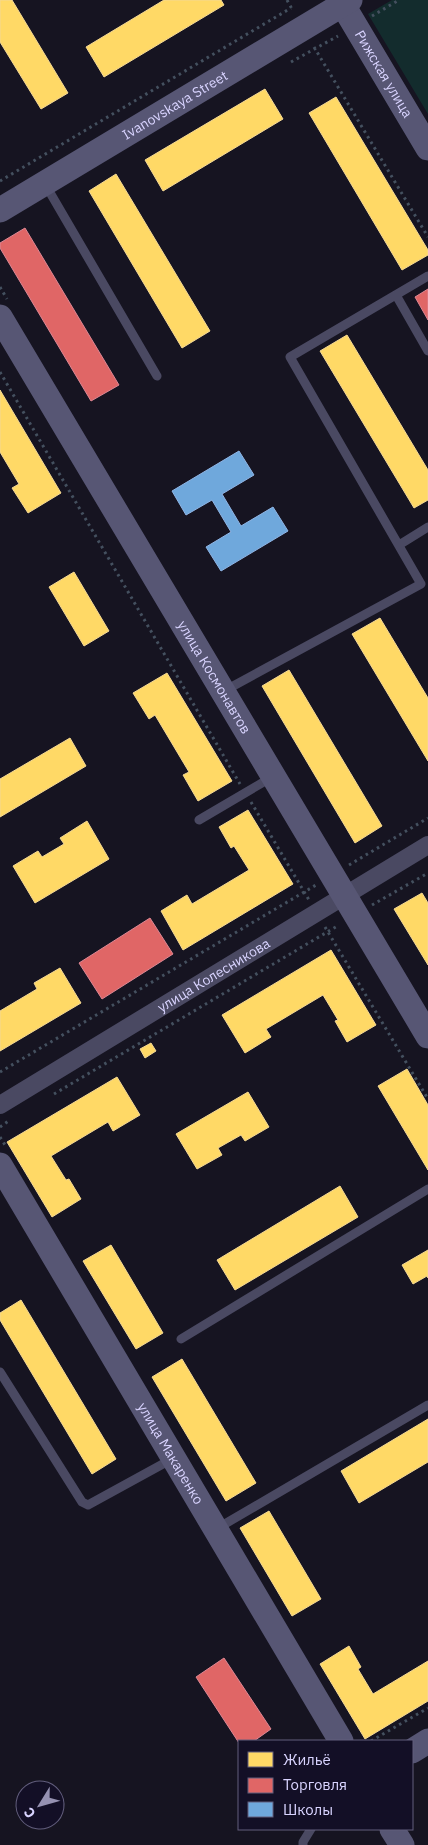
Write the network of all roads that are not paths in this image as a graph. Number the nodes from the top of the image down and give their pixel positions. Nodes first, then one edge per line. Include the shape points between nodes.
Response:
1 (344, 1) edge
2 (428, 148) edge
3 (44, 183) junction
4 (0, 210) edge
5 (428, 276) edge
6 (396, 295) junction
7 (0, 317) edge
8 (428, 351) edge
9 (157, 376) dead end
10 (428, 527) edge
11 (399, 545) junction
12 (223, 692) junction
13 (273, 776) junction
14 (199, 820) dead end
15 (428, 845) edge
16 (344, 895) junction
17 (428, 1036) edge
18 (0, 1106) edge
19 (0, 1165) edge
20 (428, 1189) edge
21 (181, 1340) dead end
22 (0, 1372) edge
23 (428, 1405) edge
24 (174, 1458) junction
25 (216, 1530) junction
26 (340, 1740) edge
27 (428, 1742) edge
28 (413, 1750) edge
29 (310, 1830) edge
30 (303, 1845) edge

1 - 2 street, Рижская улица
1 - 3 street, Ivanovskaya Street via 297,18
3 - 4 street, Ivanovskaya Street
3 - 9 lane
5 - 6 lane
6 - 8 lane
6 - 11 lane via 290,357
7 - 12 street, улица Космонавтов
10 - 11 lane
11 - 12 lane via 421,584
12 - 13 street, улица Космонавтов
13 - 14 lane
13 - 16 street, улица Космонавтов
15 - 16 street, улица Колесникова
16 - 17 street, улица Космонавтов
16 - 18 street, улица Колесникова
19 - 24 street, улица Макаренко
20 - 21 lane
22 - 24 lane via 82,1502 88,1505
23 - 25 lane
24 - 25 street, улица Макаренко
25 - 26 street, улица Макаренко
27 - 28 street
29 - 30 lane

